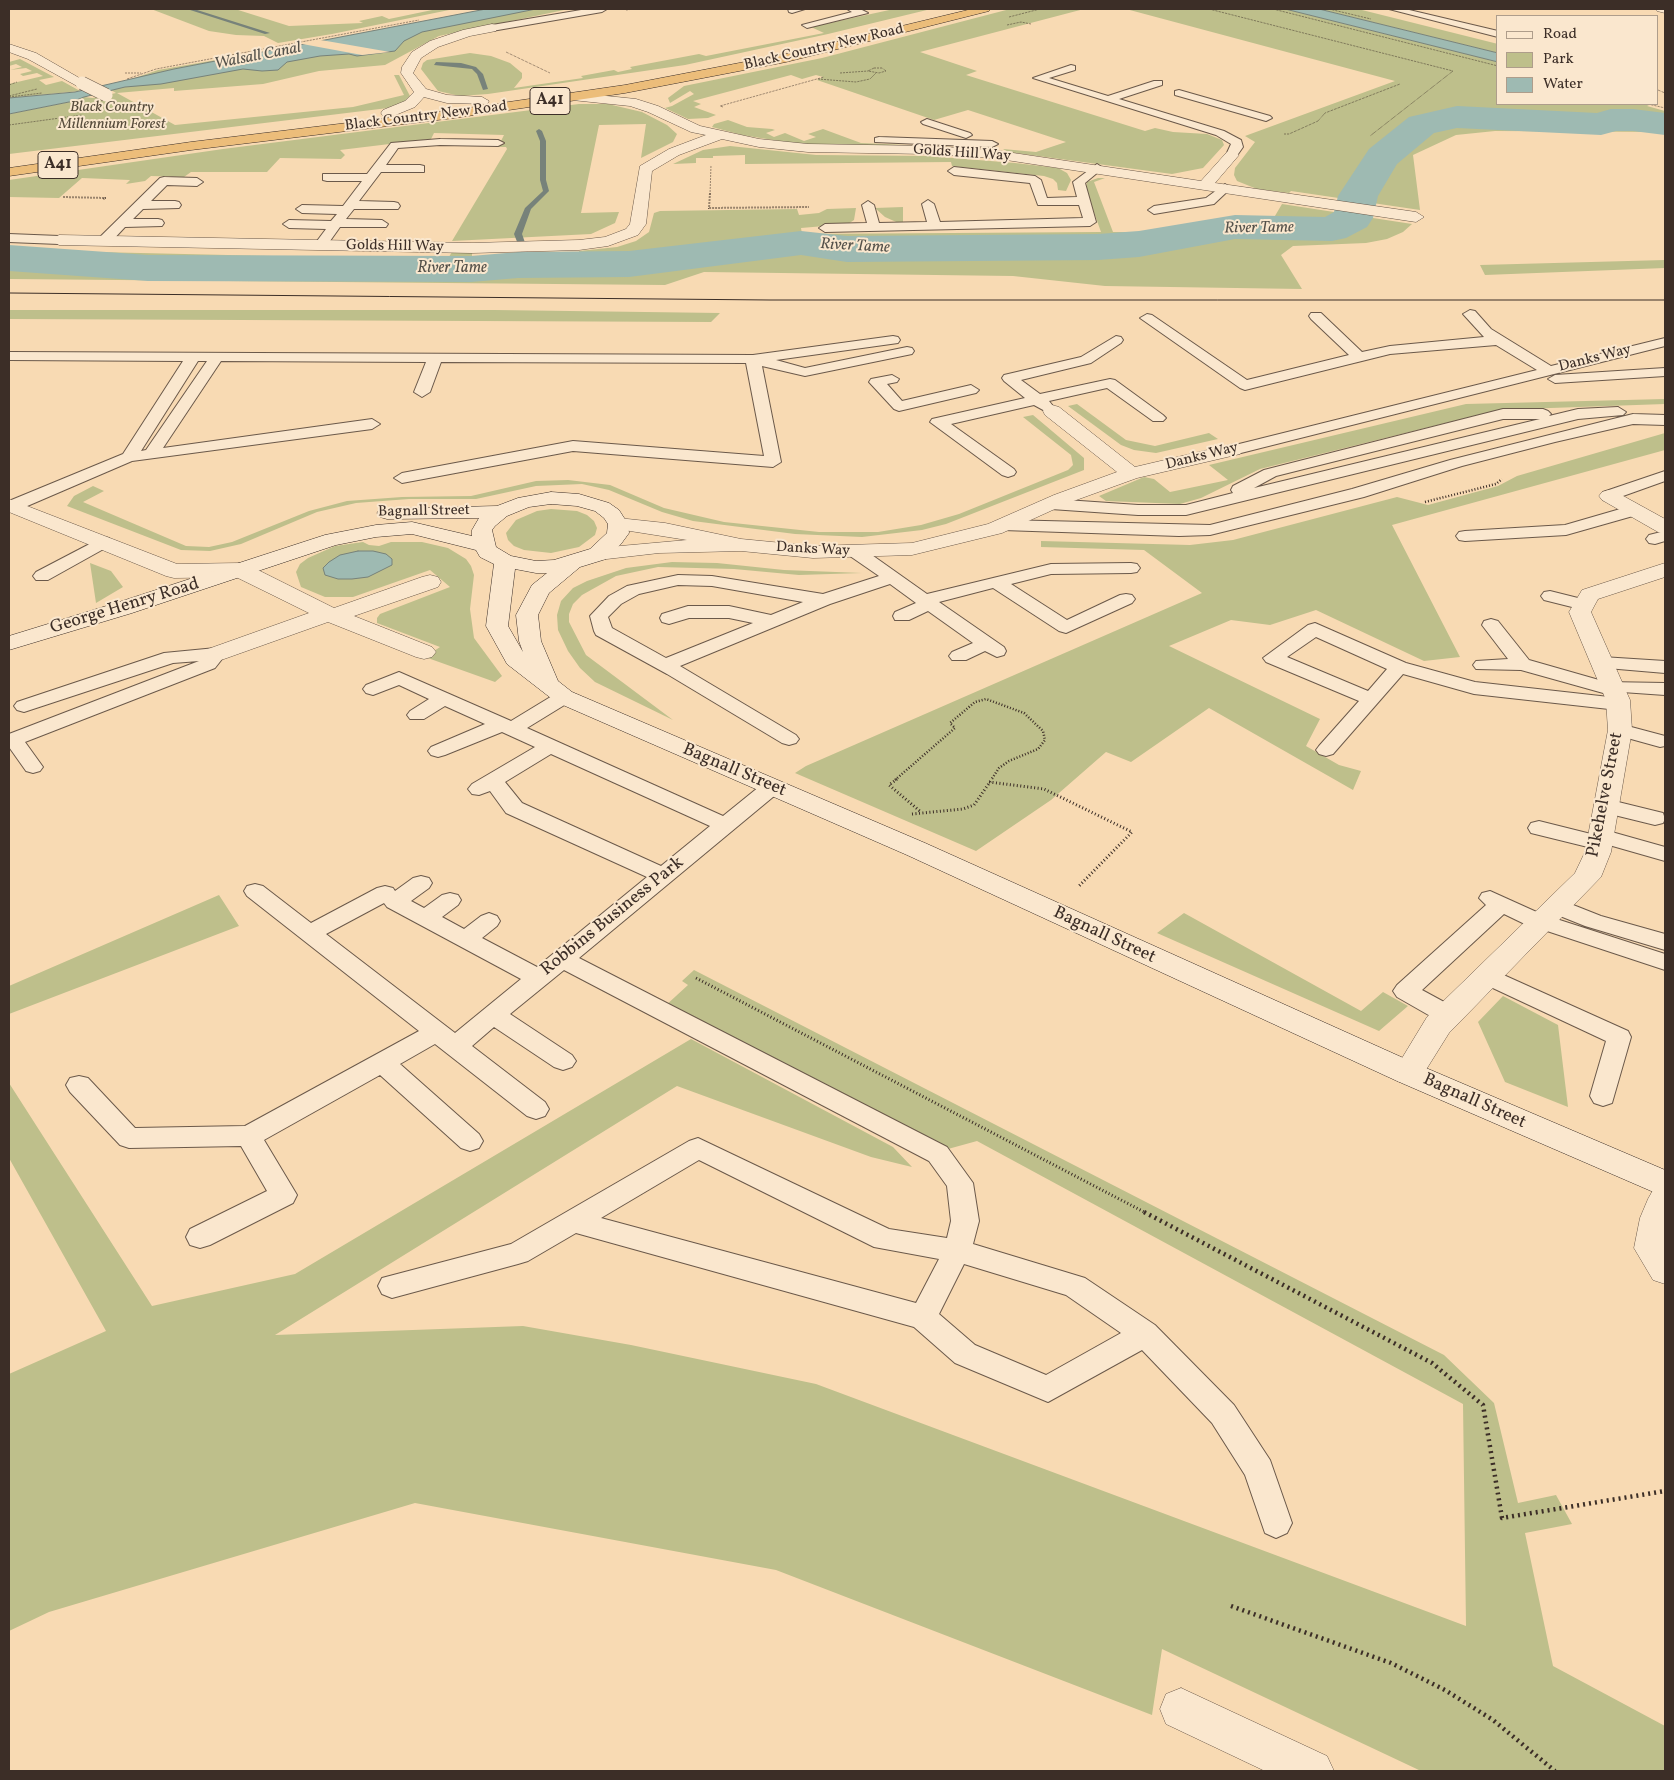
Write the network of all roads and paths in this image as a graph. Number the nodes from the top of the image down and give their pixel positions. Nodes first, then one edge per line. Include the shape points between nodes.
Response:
1 (602, 9) edge
2 (834, 9) edge
3 (876, 9) edge
4 (943, 9) edge
5 (985, 9) edge
6 (1209, 9) edge
7 (1273, 9) edge
8 (1394, 9) edge
9 (856, 10) edge
10 (558, 16) junction
11 (798, 17) edge
12 (426, 19) dead end
13 (574, 24) dead end
14 (492, 28) joint
15 (1496, 34) edge
16 (9, 48) edge
17 (504, 51) dead end
18 (1496, 65) edge
19 (1071, 68) dead end
20 (868, 71) junction
21 (550, 73) dead end
22 (838, 73) dead end
23 (876, 73) junction
24 (832, 75) dead end
25 (818, 79) junction
26 (677, 80) junction
27 (121, 81) dead end
28 (17, 82) dead end
29 (1158, 83) dead end
30 (9, 84) edge
31 (1118, 84) dead end
32 (1400, 84) dead end
33 (1138, 89) junction
34 (421, 92) junction
35 (45, 93) dead end
36 (106, 95) joint
37 (9, 97) edge
38 (577, 97) junction
39 (1108, 99) junction
40 (482, 101) junction
41 (1153, 102) dead end
42 (1123, 103) junction
43 (1223, 106) junction
44 (1136, 107) junction
45 (653, 109) junction
46 (729, 110) dead end
47 (388, 113) junction
48 (1266, 118) dead end
49 (1180, 121) junction
50 (9, 125) edge
51 (923, 125) dead end
52 (1281, 133) dead end
53 (719, 135) junction
54 (1370, 136) dead end
55 (879, 140) dead end
56 (992, 144) junction
57 (489, 145) dead end
58 (105, 153) junction
59 (1232, 155) joint
60 (9, 160) edge
61 (656, 162) junction
62 (423, 164) dead end
63 (1097, 168) junction
64 (377, 169) junction
65 (9, 172) edge
66 (330, 173) dead end
67 (955, 175) dead end
68 (197, 182) dead end
69 (1205, 184) junction
70 (1225, 188) junction
71 (63, 197) dead end
72 (144, 201) junction
73 (179, 201) dead end
74 (398, 201) dead end
75 (1084, 201) junction
76 (352, 203) junction
77 (100, 204) dead end
78 (305, 204) dead end
79 (928, 204) dead end
80 (868, 205) dead end
81 (797, 208) dead end
82 (1154, 210) dead end
83 (1416, 217) dead end
84 (123, 223) junction
85 (158, 223) dead end
86 (289, 224) dead end
87 (336, 224) junction
88 (382, 224) dead end
89 (935, 226) junction
90 (874, 227) junction
91 (825, 228) dead end
92 (9, 238) edge
93 (58, 240) joint
94 (106, 240) junction
95 (320, 245) junction
96 (1470, 314) dead end
97 (1316, 316) dead end
98 (1147, 318) dead end
99 (893, 340) dead end
100 (1116, 340) dead end
101 (1499, 340) junction
102 (1665, 342) edge
103 (906, 351) dead end
104 (9, 356) edge
105 (1049, 356) dead end
106 (193, 357) junction
107 (217, 357) junction
108 (1359, 357) junction
109 (442, 358) junction
110 (753, 359) junction
111 (1064, 366) junction
112 (1001, 367) dead end
113 (1549, 371) junction
114 (1665, 372) edge
115 (1015, 376) junction
116 (955, 378) dead end
117 (892, 379) dead end
118 (1504, 382) junction
119 (971, 390) junction
120 (422, 392) dead end
121 (438, 392) dead end
122 (1036, 399) junction
123 (996, 408) junction
124 (1052, 411) joint
125 (1665, 411) edge
126 (1578, 414) junction
127 (1158, 418) dead end
128 (1665, 420) edge
129 (372, 424) dead end
130 (1665, 424) edge
131 (1233, 450) joint
132 (151, 454) junction
133 (129, 457) junction
134 (1438, 469) junction
135 (1008, 472) dead end
136 (1131, 474) junction
137 (1665, 476) edge
138 (402, 478) dead end
139 (1660, 494) dead end
140 (1051, 504) junction
141 (1623, 504) junction
142 (10, 505) edge
143 (1212, 505) junction
144 (500, 512) junction
145 (1540, 516) dead end
146 (618, 524) junction
147 (1003, 525) junction
148 (1521, 533) junction
149 (1662, 534) edge
150 (1465, 536) dead end
151 (103, 542) junction
152 (483, 545) junction
153 (741, 545) junction
154 (856, 552) junction
155 (598, 554) junction
156 (505, 561) junction
157 (571, 564) junction
158 (1131, 568) dead end
159 (240, 570) junction
160 (1665, 570) edge
161 (42, 576) dead end
162 (892, 578) junction
163 (430, 582) dead end
164 (995, 582) junction
165 (1550, 596) dead end
166 (1126, 599) dead end
167 (824, 600) junction
168 (927, 602) junction
169 (1584, 604) junction
170 (331, 615) junction
171 (902, 616) dead end
172 (669, 618) dead end
173 (772, 622) junction
174 (1492, 625) dead end
175 (9, 643) edge
176 (424, 652) dead end
177 (959, 656) dead end
178 (212, 662) junction
179 (1522, 664) junction
180 (665, 665) junction
181 (1483, 665) dead end
182 (1399, 667) junction
183 (1665, 667) edge
184 (1611, 686) junction
185 (373, 689) dead end
186 (1665, 689) edge
187 (556, 690) junction
188 (443, 699) junction
189 (1371, 699) junction
190 (24, 706) dead end
191 (418, 715) dead end
192 (507, 727) junction
193 (1620, 730) junction
194 (789, 739) dead end
195 (11, 740) edge
196 (1660, 741) dead end
197 (550, 746) junction
198 (1326, 750) dead end
199 (438, 751) dead end
200 (33, 767) dead end
201 (989, 782) junction
202 (772, 787) junction
203 (1606, 806) junction
204 (921, 812) junction
205 (907, 815) dead end
206 (1655, 818) dead end
207 (726, 825) junction
208 (1539, 828) dead end
209 (1600, 840) junction
210 (1665, 854) edge
211 (663, 876) junction
212 (420, 883) dead end
213 (255, 891) dead end
214 (383, 892) junction
215 (1073, 892) dead end
216 (450, 900) dead end
217 (1547, 917) junction
218 (426, 918) junction
219 (489, 921) dead end
220 (310, 933) junction
221 (466, 939) junction
222 (1665, 942) edge
223 (562, 959) junction
224 (1665, 962) edge
225 (1488, 976) junction
226 (539, 978) junction
227 (696, 978) dead end
228 (493, 1015) junction
229 (1448, 1015) junction
230 (446, 1039) junction
231 (563, 1061) dead end
232 (382, 1062) junction
233 (1408, 1073) junction
234 (79, 1085) dead end
235 (1603, 1096) dead end
236 (536, 1109) dead end
237 (249, 1136) junction
238 (470, 1141) dead end
239 (1665, 1184) edge
240 (1665, 1200) edge
241 (573, 1221) junction
242 (200, 1237) dead end
243 (957, 1251) junction
244 (1665, 1270) edge
245 (392, 1286) dead end
246 (923, 1317) junction
247 (1146, 1334) junction
248 (1665, 1491) edge
249 (1276, 1523) dead end
250 (1231, 1606) dead end
251 (1181, 1709) dead end
252 (1312, 1771) edge
253 (1554, 1771) edge

1 - 10 lane
2 - 11 lane
3 - 9 lane
4 - 40 highway, Black Country New Road / A41 via 715,63
5 - 26 highway, Black Country New Road / A41 via 838,46
6 - 54 path via 1453,71
7 - 18 path
8 - 15 lane
9 - 11 lane
10 - 13 lane
10 - 14 lane
12 - 27 path via 156,69
14 - 34 street via 450,37 416,55 410,62 408,73
16 - 36 street, bridge via 32,56
17 - 21 path
19 - 39 lane via 1038,78
20 - 22 path
20 - 23 path
20 - 23 path via 876,68 886,71
23 - 25 path via 870,79 856,82
24 - 25 path
25 - 46 path via 720,106
26 - 38 highway, Black Country New Road / A41
26 - 45 street via 652,90 648,101
28 - 30 path
29 - 33 lane
31 - 33 lane
32 - 52 path via 1325,113 1318,120 1289,134
33 - 39 lane
34 - 40 street via 447,100
34 - 47 street via 410,104
35 - 37 path
36 - 50 path via 108,102 100,110
38 - 45 street, Golds Hill Way via 620,99
38 - 58 highway, Black Country New Road / A41
39 - 42 lane
40 - 47 highway, Black Country New Road / A41
41 - 44 lane
42 - 43 lane via 1177,92
42 - 44 lane
43 - 48 lane
43 - 49 lane
44 - 49 lane
45 - 53 street, Golds Hill Way via 696,129
47 - 58 highway, Black Country New Road / A41
49 - 59 lane via 1230,137 1237,142
51 - 56 lane
53 - 56 street, Golds Hill Way via 808,148 928,150
53 - 61 street, Golds Hill Way
55 - 56 lane
56 - 63 street, Golds Hill Way
57 - 64 lane via 440,142 395,145
58 - 60 highway, Black Country New Road / A41
58 - 65 highway, Black Country New Road / A41
59 - 69 street
61 - 81 path via 669,165 711,164 709,208
61 - 95 street, Golds Hill Way via 645,169 638,224 632,232 608,241 472,248
62 - 64 lane
63 - 69 street, Golds Hill Way
63 - 75 lane via 1079,182
64 - 66 lane
64 - 76 lane
67 - 75 lane via 1035,180 1042,202
68 - 72 lane via 164,181
69 - 70 street, Golds Hill Way
70 - 82 lane via 1210,201
70 - 83 street, Golds Hill Way
71 - 77 path via 106,198
72 - 73 lane
72 - 84 lane
74 - 76 lane
75 - 89 lane via 1090,222
76 - 78 lane
76 - 87 lane
79 - 89 lane
80 - 90 lane
84 - 85 lane
84 - 94 lane
86 - 87 lane
87 - 88 lane
87 - 95 lane
89 - 90 lane
90 - 91 lane
92 - 93 lane, Golds Hill Way
93 - 94 street, Golds Hill Way
94 - 95 street, Golds Hill Way
96 - 101 lane via 1486,332
97 - 108 lane
98 - 108 lane via 1246,385
99 - 110 lane
100 - 111 lane via 1086,360
101 - 108 lane via 1390,350
101 - 113 lane
102 - 113 lane, Danks Way
103 - 110 lane via 805,372
104 - 106 lane
105 - 111 lane
106 - 107 lane
106 - 133 lane
107 - 109 lane
107 - 132 lane
109 - 110 lane
109 - 120 lane
109 - 121 lane
110 - 138 lane via 773,462 573,446
111 - 115 lane
112 - 115 lane
113 - 118 lane, Danks Way
114 - 118 lane
115 - 122 lane via 1009,378
116 - 119 lane
117 - 119 lane via 876,382 899,406
118 - 131 lane, Danks Way
119 - 123 lane
122 - 123 lane
122 - 124 lane
122 - 127 lane via 1110,382
123 - 135 lane via 938,422
124 - 136 street
125 - 126 lane
126 - 143 lane
126 - 143 lane via 1503,414 1270,474
128 - 134 lane via 1633,419
129 - 132 lane
130 - 134 lane via 1489,468
131 - 136 street, Danks Way
132 - 133 lane
133 - 142 lane
134 - 147 lane via 1210,530
136 - 140 street, Danks Way
137 - 141 lane
139 - 141 lane
140 - 143 lane via 1164,511
140 - 147 street, Danks Way
141 - 148 lane via 1566,530
141 - 149 street
142 - 151 street, Bagnall Street
144 - 146 street, Bagnall Street via 537,500 568,499 602,507
144 - 152 street, Bagnall Street via 482,530
144 - 159 street, Bagnall Street via 371,513 313,531
145 - 148 lane
146 - 153 street, Danks Way via 665,529
146 - 155 street, Bagnall Street via 614,540
147 - 154 street, Danks Way via 912,549
148 - 150 lane
151 - 159 street, Bagnall Street via 174,571
151 - 161 lane
152 - 156 street, Bagnall Street via 488,552
152 - 159 street, Bagnall Street via 412,528 376,531 332,539
153 - 154 street, Danks Way via 813,552
153 - 155 street, Danks Way via 659,547
154 - 162 lane
155 - 157 street, Bagnall Street
156 - 157 street, Bagnall Street via 536,567
156 - 187 street, Bagnall Street via 497,626 515,659
157 - 187 street, Bagnall Street via 540,590 527,615 530,641
158 - 164 lane via 1050,569
159 - 170 street, Bagnall Street
159 - 175 street, George Henry Road
160 - 169 street via 1590,595
162 - 167 lane
162 - 168 lane
163 - 170 street
164 - 166 lane via 1066,627
164 - 168 lane
165 - 169 lane
167 - 173 lane
167 - 180 lane via 712,581 678,580 633,590 614,600 599,616 603,631
168 - 171 lane
168 - 177 lane via 992,648
169 - 184 street, Pikehelve Street via 1580,612
170 - 176 street, Bagnall Street
170 - 178 street
172 - 173 lane via 688,612 729,612
173 - 180 lane
174 - 179 lane
178 - 190 lane via 171,657
178 - 195 lane
179 - 181 lane
179 - 184 lane
180 - 194 lane
182 - 184 lane via 1474,688
182 - 189 lane
182 - 189 lane via 1315,629 1273,658
183 - 184 lane
184 - 186 lane
184 - 193 street, Pikehelve Street
185 - 188 lane via 398,678
187 - 192 lane
187 - 202 street, Bagnall Street
188 - 191 lane
188 - 192 lane
189 - 198 lane
192 - 197 lane
192 - 199 lane
193 - 196 lane
193 - 203 street, Pikehelve Street
195 - 200 lane
197 - 207 lane
197 - 211 lane via 486,785 523,818
201 - 204 path via 974,806
201 - 204 path via 1009,760 1038,749 1045,740 1036,722 1024,713 986,699 975,702 950,723 955,728 889,785
201 - 215 path via 1044,789 1132,832
202 - 207 lane, Robbins Business Park
202 - 233 street, Bagnall Street via 916,849
203 - 206 lane
203 - 209 street, Pikehelve Street
204 - 205 path
207 - 211 lane, Robbins Business Park
208 - 209 lane
209 - 210 lane
209 - 217 street, Pikehelve Street via 1587,877
211 - 223 lane, Robbins Business Park
212 - 214 lane
213 - 220 lane
214 - 218 lane
214 - 220 lane via 357,898
216 - 218 lane
217 - 222 lane via 1593,921
217 - 224 lane
217 - 225 street, Pikehelve Street
217 - 229 lane via 1496,901 1405,991
218 - 221 lane
219 - 221 lane
220 - 230 lane
221 - 226 lane
223 - 226 lane, Robbins Business Park
223 - 243 lane via 938,1154 960,1183 965,1221
225 - 229 street, Pikehelve Street
225 - 235 lane via 1619,1037
226 - 228 lane, Robbins Business Park
227 - 248 path via 1432,1364 1483,1405 1502,1518
228 - 230 lane, Robbins Business Park
228 - 231 lane
229 - 233 street, Pikehelve Street via 1438,1025
230 - 232 lane, Robbins Business Park
230 - 236 lane
232 - 237 lane, Robbins Business Park
232 - 238 lane
233 - 239 street, Bagnall Street
234 - 237 lane via 129,1138
237 - 242 lane via 283,1195
240 - 244 street via 1657,1218 1651,1248
241 - 243 lane via 698,1148 884,1239
241 - 245 lane via 518,1253
241 - 246 lane
243 - 246 lane
243 - 247 lane via 1075,1286
246 - 247 lane via 965,1354 1048,1389
247 - 249 lane via 1223,1414 1259,1470
250 - 253 path via 1391,1662 1438,1686 1493,1720
251 - 252 street

